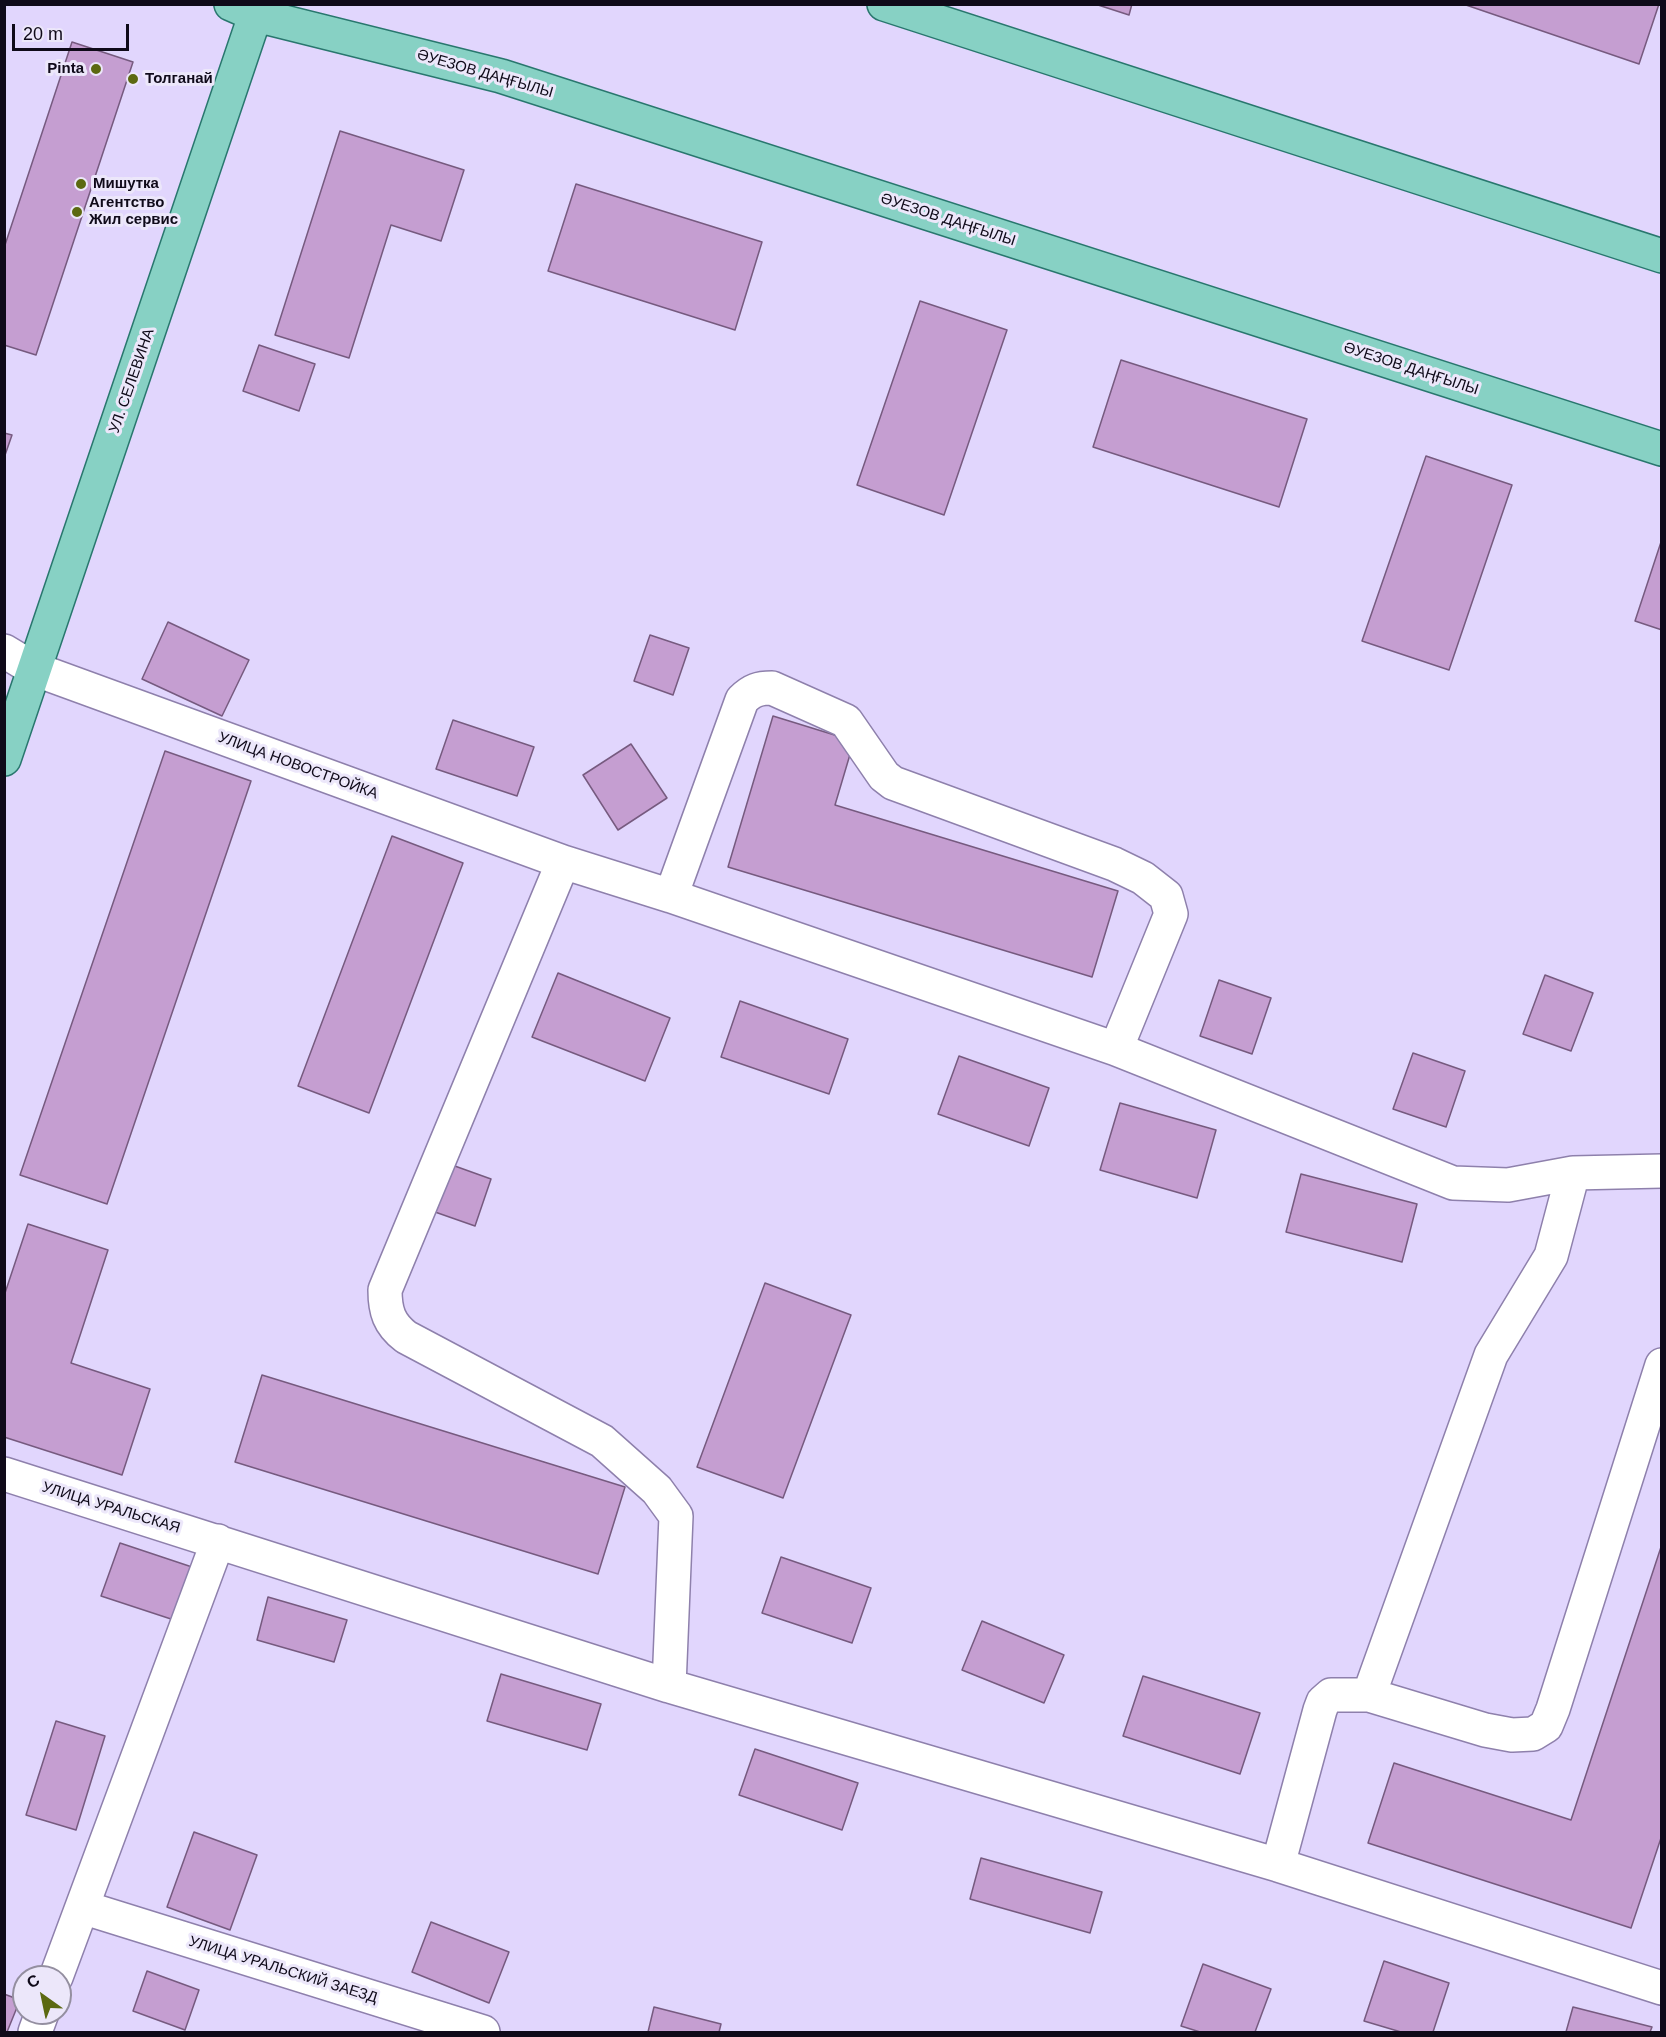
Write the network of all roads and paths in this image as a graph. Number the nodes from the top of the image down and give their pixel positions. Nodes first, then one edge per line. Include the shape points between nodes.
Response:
1 (887, 5) edge
2 (249, 8) edge
3 (1662, 256) edge
4 (1662, 449) edge
5 (4, 651) edge
6 (34, 669) junction
7 (4, 759) edge
8 (563, 862) junction
9 (670, 896) junction
10 (1116, 1049) junction
11 (1662, 1171) edge
12 (1573, 1173) junction
13 (1662, 1365) edge
14 (4, 1474) edge
15 (218, 1541) junction
16 (669, 1686) junction
17 (1369, 1695) junction
18 (1278, 1865) junction
19 (82, 1907) junction
20 (60, 1965) edge
21 (1662, 1988) edge
22 (483, 2032) edge

1 - 3 main road
2 - 4 main road, ӘУЕЗОВ ДАҢҒЫЛЫ via 501,76
2 - 6 main road, УЛ. СЕЛЕВИНА
5 - 6 street, УЛИЦА НОВОСТРОЙКА
6 - 7 main road, УЛ. СЕЛЕВИНА
6 - 8 street, УЛИЦА НОВОСТРОЙКА
8 - 9 street, УЛИЦА НОВОСТРОЙКА
8 - 16 street via 386,1290 385,1305 390,1321 406,1336 602,1441 657,1490 676,1516
9 - 10 street, УЛИЦА НОВОСТРОЙКА
9 - 10 street via 742,699 759,688 772,688 846,722 893,783 1114,864 1143,878 1166,896 1171,915
10 - 12 street, УЛИЦА НОВОСТРОЙКА via 1453,1183 1508,1185
11 - 12 street, УЛИЦА НОВОСТРОЙКА
12 - 17 street via 1551,1256 1491,1355
13 - 17 street via 1546,1726 1533,1734 1512,1735
14 - 15 street, УЛИЦА УРАЛЬСКАЯ
15 - 16 street, УЛИЦА УРАЛЬСКАЯ
15 - 19 street
16 - 18 street, УЛИЦА УРАЛЬСКАЯ
17 - 18 street via 1331,1695 1323,1702
18 - 21 street, УЛИЦА УРАЛЬСКАЯ
19 - 20 street
19 - 22 street, УЛИЦА УРАЛЬСКИЙ ЗАЕЗД

